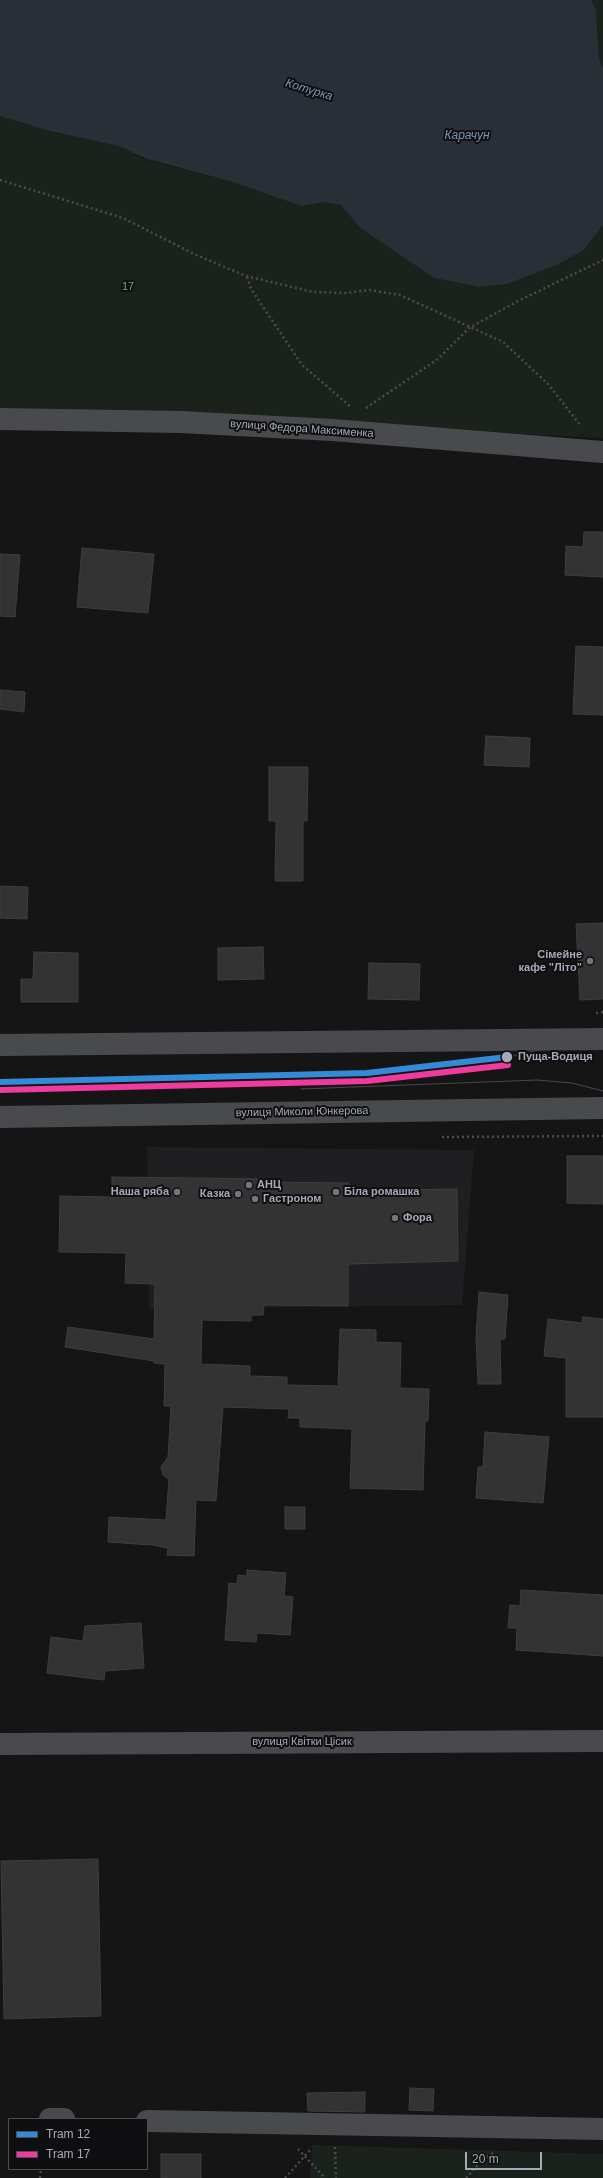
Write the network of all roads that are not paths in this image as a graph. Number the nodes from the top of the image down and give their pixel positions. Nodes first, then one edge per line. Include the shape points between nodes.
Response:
1 (0, 419) edge
2 (602, 452) edge
3 (603, 1039) edge
4 (0, 1045) edge
5 (603, 1108) edge
6 (0, 1116) edge
7 (603, 1741) edge
8 (0, 1744) edge
9 (148, 2121) edge
10 (603, 2129) edge

1 - 2 street, вулиця Федора Максименка via 180,422 333,430
3 - 4 street
5 - 6 street, вулиця Миколи Юнкерова
7 - 8 street, вулиця Квітки Цісик
9 - 10 street

